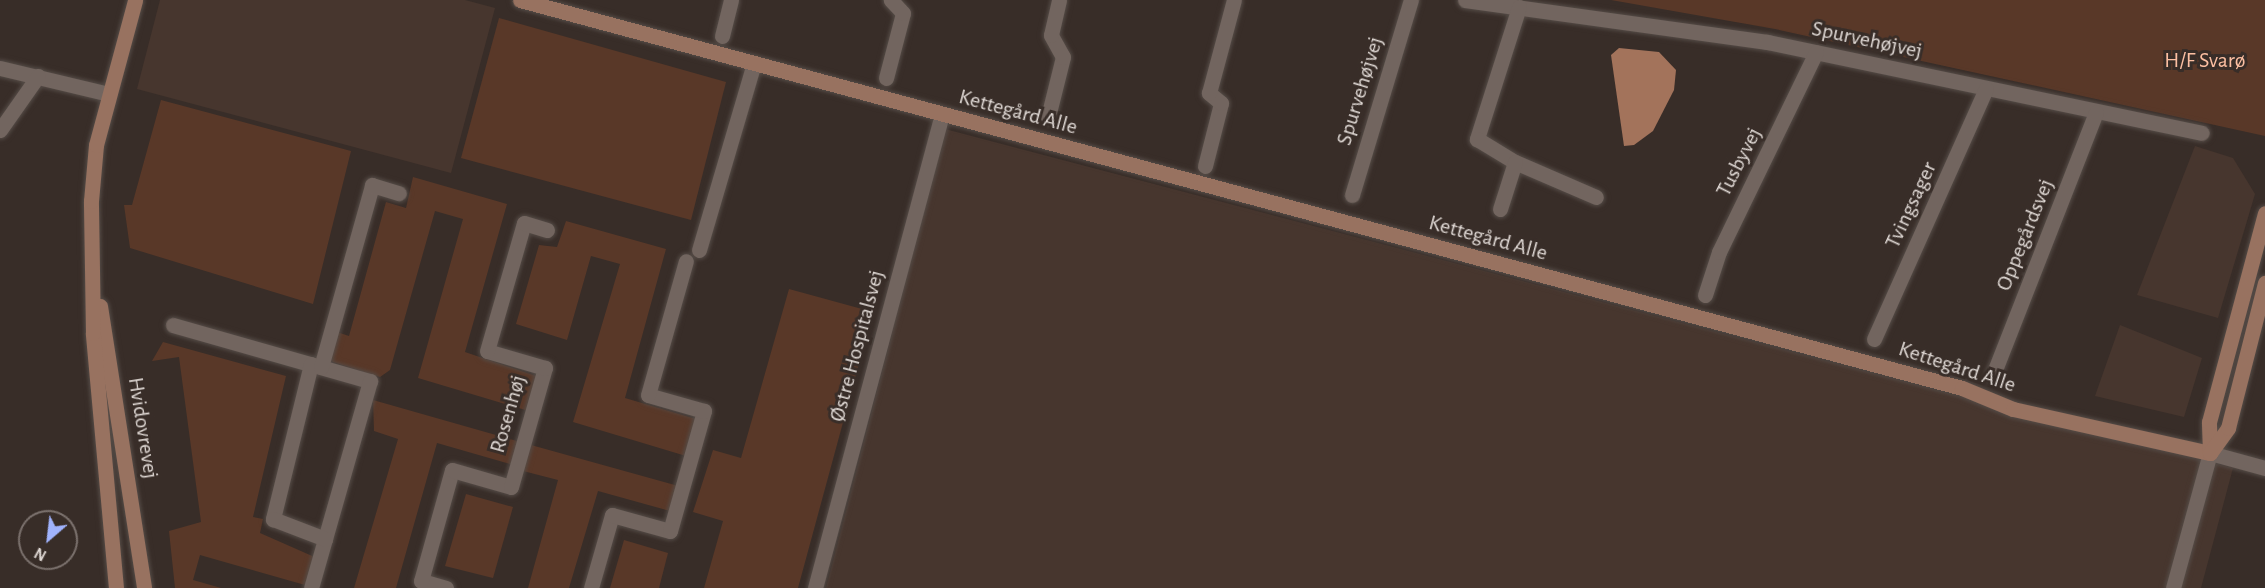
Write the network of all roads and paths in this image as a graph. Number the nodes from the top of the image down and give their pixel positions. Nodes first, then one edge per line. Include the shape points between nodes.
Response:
1 (135, 0) edge
2 (520, 0) edge
3 (731, 0) edge
4 (891, 0) edge
5 (1059, 0) edge
6 (1234, 0) edge
7 (1411, 0) edge
8 (1465, 0) edge
9 (1519, 7) junction
10 (722, 36) dead end
11 (1816, 52) junction
12 (754, 63) junction
13 (0, 68) edge
14 (38, 76) junction
15 (885, 78) dead end
16 (1986, 89) junction
17 (109, 94) junction
18 (2096, 112) junction
19 (942, 115) junction
20 (1048, 117) dead end
21 (0, 130) edge
22 (2202, 133) dead end
23 (1515, 162) junction
24 (1205, 166) dead end
25 (399, 193) dead end
26 (1352, 195) dead end
27 (1596, 197) dead end
28 (1500, 209) dead end
29 (2265, 213) edge
30 (547, 230) dead end
31 (699, 250) dead end
32 (686, 261) dead end
33 (94, 277) junction
34 (2265, 283) edge
35 (1705, 295) dead end
36 (173, 325) dead end
37 (1874, 339) dead end
38 (316, 365) junction
39 (1993, 375) dead end
40 (2210, 453) junction
41 (2265, 468) edge
42 (325, 539) junction
43 (116, 588) edge
44 (144, 588) edge
45 (311, 588) edge
46 (446, 588) edge
47 (591, 588) edge
48 (815, 588) edge
49 (2173, 588) edge

1 - 17 street, Hvidovrevej
2 - 12 street, Kettegård Alle
3 - 10 street
4 - 15 street via 903,13
5 - 20 street via 1051,35 1063,57
6 - 24 street via 1209,93 1221,103
7 - 26 street, Spurvehøjvej
8 - 9 street, Spurvehøjvej
9 - 11 street, Spurvehøjvej via 1660,24
9 - 23 street via 1478,139
11 - 16 street, Spurvehøjvej
11 - 35 street, Tusbyvej via 1719,252
12 - 19 street, Kettegård Alle
12 - 31 street
13 - 14 street
14 - 17 street
14 - 21 street
16 - 18 street, Spurvehøjvej
16 - 37 street, Tvingsager
17 - 33 street, Hvidovrevej via 91,201
18 - 22 street, Spurvehøjvej
18 - 39 street, Oppegårdsvej
19 - 40 street, Kettegård Alle via 1962,388 2022,411
19 - 48 street, Østre Hospitalsvej
23 - 27 street
23 - 28 street
25 - 38 street via 372,185
29 - 40 street via 2209,422
30 - 46 street, Rosenhøj via 524,223 488,351 545,368 511,487 452,470 421,581
32 - 47 street via 648,395 704,411 670,531 612,515
33 - 43 street, Hvidovrevej via 93,333
33 - 44 street, Hvidovrevej
34 - 40 street via 2228,428
36 - 38 street
38 - 42 street via 273,519
38 - 42 street via 370,381
40 - 41 street, Kettegård Alle
40 - 49 street
42 - 45 street

